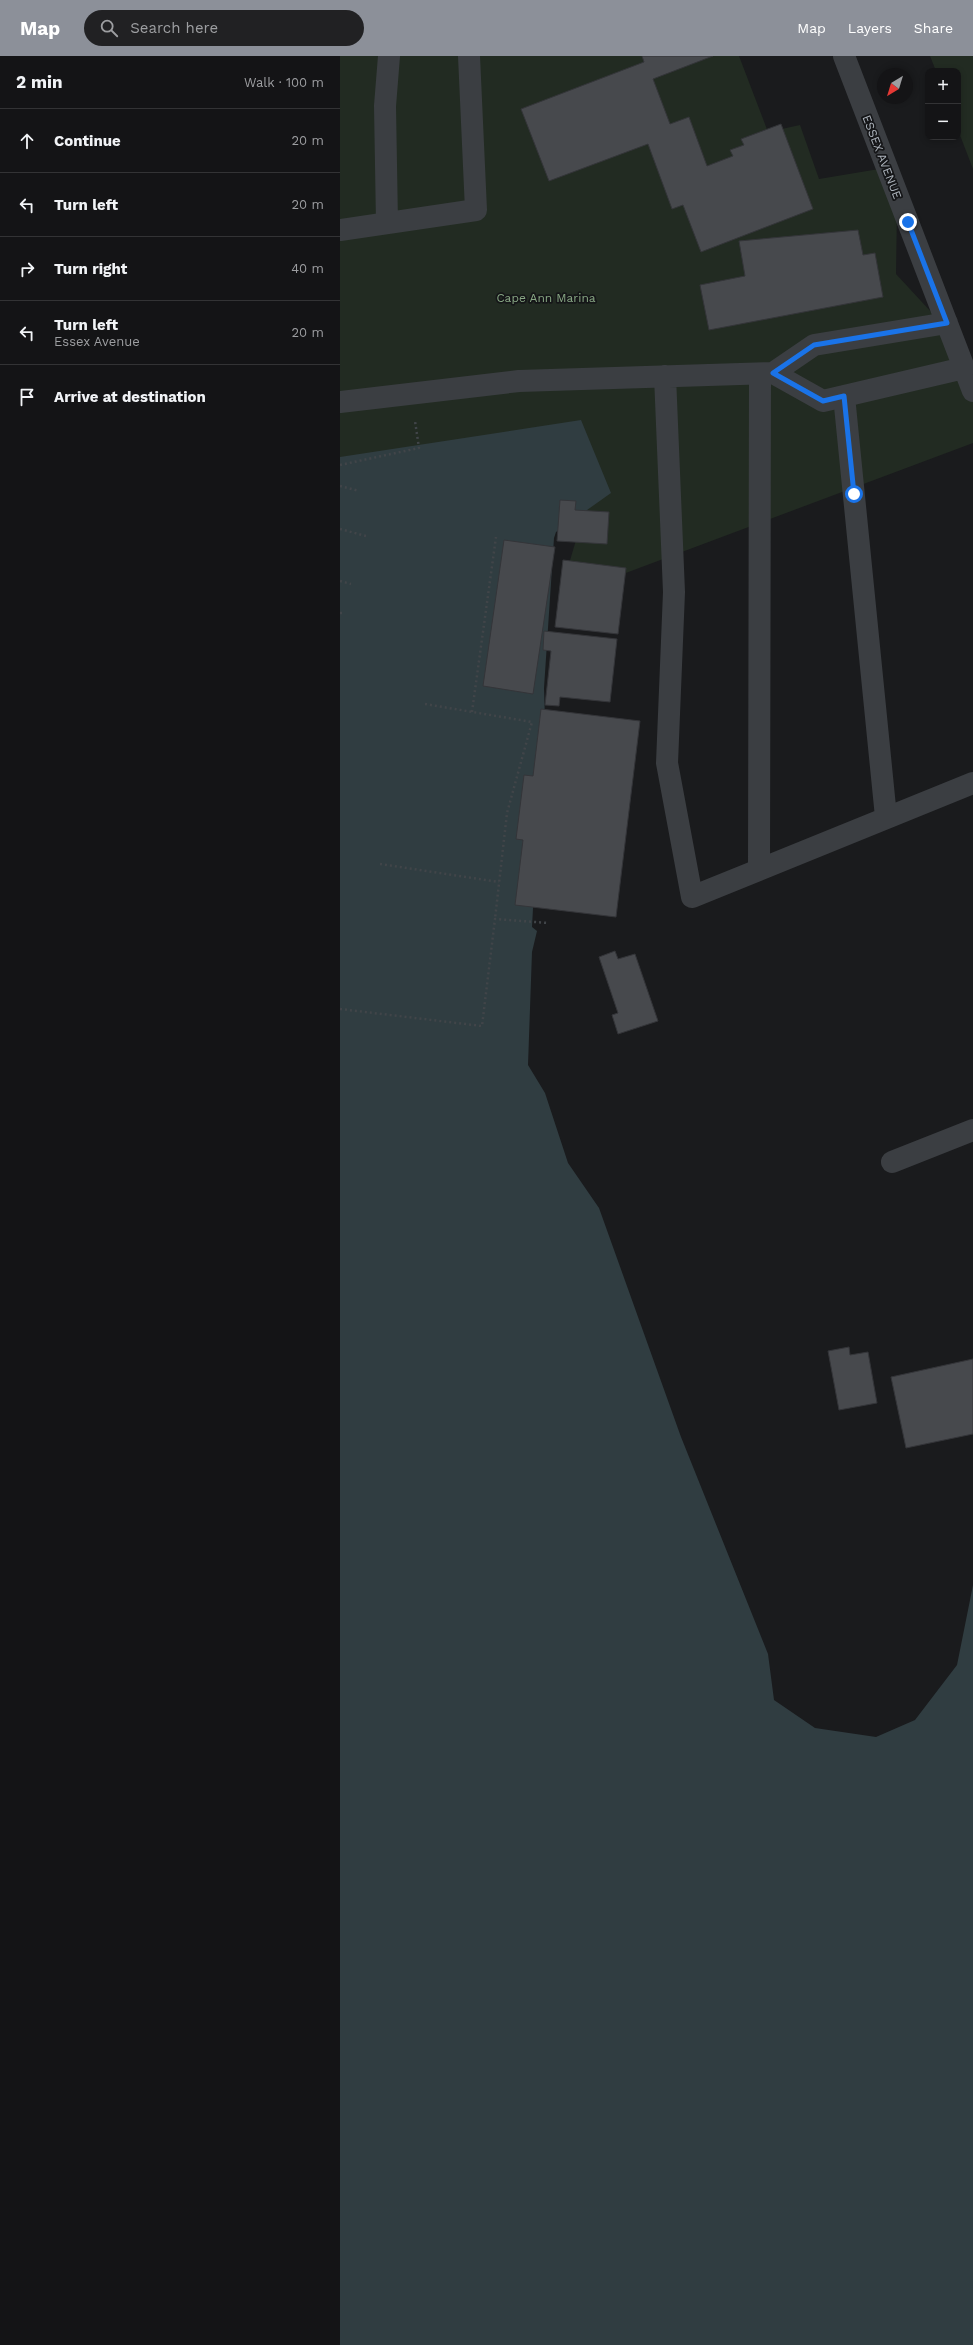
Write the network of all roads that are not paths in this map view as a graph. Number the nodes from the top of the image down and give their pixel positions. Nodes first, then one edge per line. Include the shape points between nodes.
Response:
1 (388, 56) edge
2 (470, 56) edge
3 (844, 56) edge
4 (387, 223) junction
5 (340, 230) edge
6 (947, 323) junction
7 (964, 368) junction
8 (766, 373) junction
9 (665, 376) junction
10 (973, 391) edge
11 (844, 396) junction
12 (340, 402) edge
13 (973, 783) edge
14 (886, 818) junction
15 (759, 869) junction
16 (973, 1130) edge
17 (892, 1162) dead end

1 - 4 street via 385,106
2 - 4 street via 476,210
3 - 6 street, ESSEX AVENUE
4 - 5 street
6 - 7 street, ESSEX AVENUE
6 - 8 street via 814,345
7 - 10 street, ESSEX AVENUE
7 - 11 street
8 - 9 street
8 - 11 street via 823,401
8 - 15 street
9 - 12 street via 498,383
9 - 15 street via 674,592 667,762 692,897
11 - 14 street
13 - 14 street
14 - 15 street
16 - 17 street

